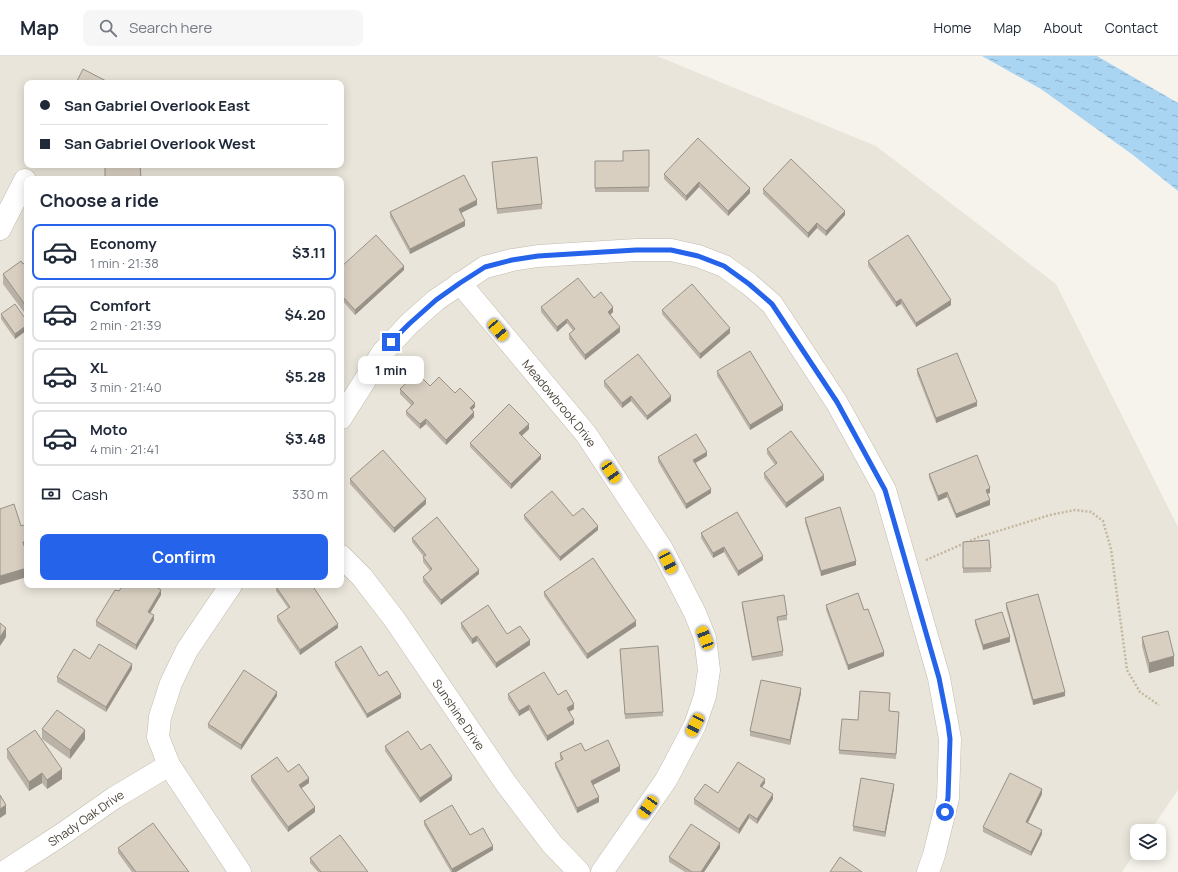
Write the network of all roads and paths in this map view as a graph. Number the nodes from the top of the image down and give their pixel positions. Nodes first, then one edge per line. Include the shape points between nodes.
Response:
1 (24, 182) edge
2 (0, 229) edge
3 (462, 282) junction
4 (344, 413) edge
5 (344, 559) edge
6 (907, 569) junction
7 (229, 588) edge
8 (1159, 705) dead end
9 (169, 765) junction
10 (4, 872) edge
11 (240, 872) edge
12 (580, 872) edge
13 (602, 872) edge
14 (928, 872) edge

1 - 2 street
3 - 4 street via 436,300 383,352
3 - 6 street via 485,267 512,260 636,250 671,250 698,256 724,266 772,304 837,402 885,490
3 - 13 street, Meadowbrook Drive via 586,434 662,549 696,613 705,638 709,670 705,696 695,725 666,780
5 - 12 street, Sunshine Drive via 362,577 395,620 516,797 552,844
6 - 8 path via 979,537 1050,515 1074,510 1091,512 1103,521 1111,549 1127,670 1140,692
6 - 14 street via 939,678 950,739 948,798
7 - 9 street via 187,650 171,683 160,717 158,737
9 - 10 street, Shady Oak Drive via 114,798
9 - 11 street

